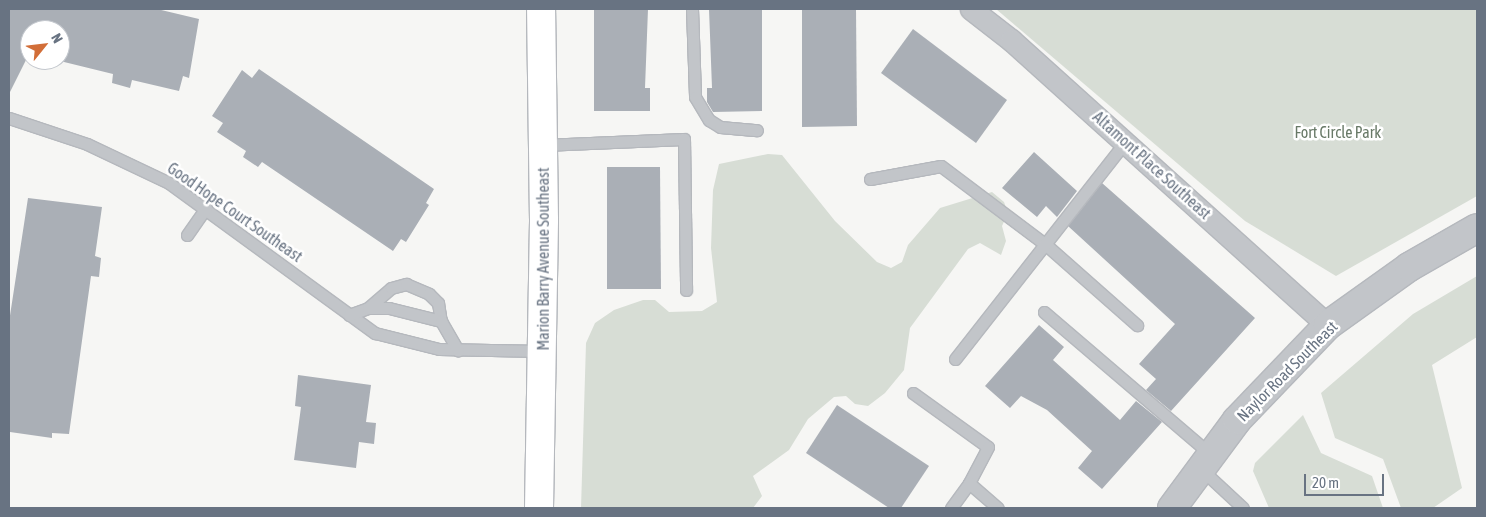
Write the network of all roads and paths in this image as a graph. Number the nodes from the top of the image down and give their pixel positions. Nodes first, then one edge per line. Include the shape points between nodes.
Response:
1 (541, 9) edge
2 (692, 9) edge
3 (971, 9) edge
4 (9, 118) edge
5 (757, 130) dead end
6 (1125, 142) junction
7 (543, 145) junction
8 (870, 179) dead end
9 (206, 208) junction
10 (1477, 228) edge
11 (187, 235) dead end
12 (1045, 244) junction
13 (686, 290) dead end
14 (368, 308) junction
15 (1044, 312) dead end
16 (349, 315) junction
17 (441, 321) junction
18 (1328, 325) junction
19 (1137, 326) dead end
20 (458, 350) junction
21 (543, 351) junction
22 (955, 359) dead end
23 (913, 393) dead end
24 (1205, 461) junction
25 (969, 483) junction
26 (539, 508) edge
27 (951, 508) edge
28 (998, 508) edge
29 (1172, 508) edge
30 (1243, 508) edge

1 - 7 main road, Marion Barry Avenue Southeast
2 - 5 lane via 695,97 709,120 720,127
3 - 6 street, Altamont Place Southeast
4 - 9 lane, Good Hope Court Southeast via 87,144 169,183
6 - 12 lane
6 - 18 street, Altamont Place Southeast
7 - 13 lane via 684,139
7 - 21 main road, Marion Barry Avenue Southeast
8 - 12 lane via 941,166
9 - 11 lane
9 - 16 lane, Good Hope Court Southeast
10 - 18 street, Naylor Road Southeast via 1410,267
12 - 19 lane
12 - 22 lane
14 - 16 lane
14 - 17 lane via 389,308
14 - 17 lane via 392,288 406,284 429,294 438,303
15 - 24 lane
16 - 20 lane, Good Hope Court Southeast via 376,333
17 - 20 lane
18 - 24 street, Naylor Road Southeast via 1252,403
20 - 21 lane, Good Hope Court Southeast
21 - 26 main road, Marion Barry Avenue Southeast
23 - 25 lane via 988,446
24 - 29 street, Naylor Road Southeast
24 - 30 lane
25 - 27 lane
25 - 28 lane

